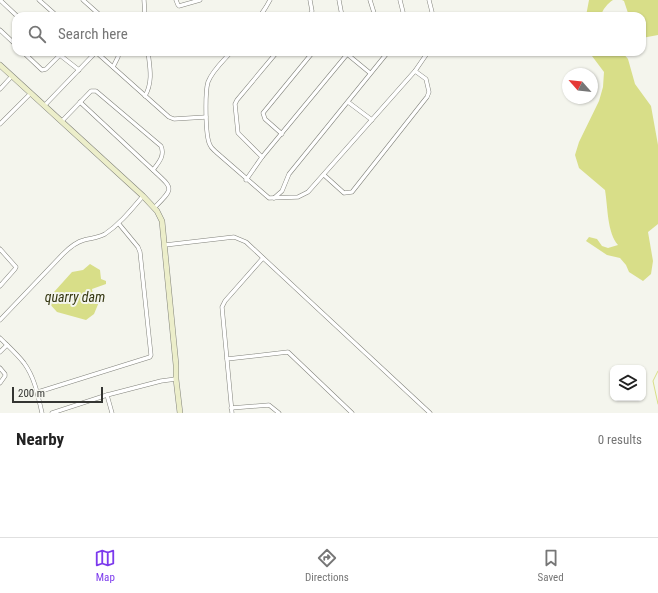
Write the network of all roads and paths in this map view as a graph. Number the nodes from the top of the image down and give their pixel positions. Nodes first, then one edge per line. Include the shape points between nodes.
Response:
1 (0, 0) edge
2 (40, 0) edge
3 (83, 0) edge
4 (144, 0) edge
5 (176, 0) edge
6 (200, 0) edge
7 (270, 0) edge
8 (310, 0) edge
9 (339, 0) edge
10 (370, 0) edge
11 (400, 0) edge
12 (428, 0) edge
13 (13, 12) edge
14 (53, 12) edge
15 (96, 12) edge
16 (146, 12) edge
17 (263, 12) edge
18 (311, 12) edge
19 (341, 12) edge
20 (374, 12) edge
21 (403, 12) edge
22 (432, 12) edge
23 (0, 30) edge
24 (12, 41) edge
25 (27, 56) edge
26 (56, 56) edge
27 (60, 56) edge
28 (92, 56) edge
29 (101, 56) edge
30 (118, 56) edge
31 (148, 56) edge
32 (228, 56) edge
33 (274, 56) edge
34 (310, 56) edge
35 (346, 56) edge
36 (351, 56) edge
37 (385, 56) edge
38 (425, 56) edge
39 (0, 65) edge
40 (113, 67) junction
41 (78, 70) junction
42 (415, 71) junction
43 (370, 73) junction
44 (12, 76) junction
45 (0, 89) edge
46 (31, 93) junction
47 (145, 96) junction
48 (80, 102) junction
49 (348, 102) junction
50 (45, 105) junction
51 (206, 117) junction
52 (372, 120) junction
53 (62, 121) junction
54 (0, 124) edge
55 (282, 134) junction
56 (262, 157) junction
57 (153, 170) junction
58 (324, 175) junction
59 (246, 180) junction
60 (143, 196) junction
61 (274, 198) junction
62 (154, 208) junction
63 (119, 224) junction
64 (165, 245) junction
65 (1, 251) edge
66 (263, 258) junction
67 (0, 286) edge
68 (0, 320) edge
69 (0, 338) edge
70 (7, 345) junction
71 (0, 352) edge
72 (227, 359) junction
73 (0, 368) edge
74 (176, 379) junction
75 (0, 383) edge
76 (38, 392) junction
77 (107, 395) junction
78 (231, 408) junction
79 (42, 413) edge
80 (52, 413) edge
81 (112, 413) edge
82 (180, 413) edge
83 (232, 413) edge
84 (279, 413) edge
85 (352, 413) edge
86 (430, 413) edge

1 - 13 street
2 - 14 street
3 - 15 street
4 - 16 street
5 - 6 street via 180,6
7 - 17 street
8 - 18 street
9 - 19 street
10 - 20 street
11 - 21 street
12 - 22 street
23 - 24 street
25 - 26 street via 42,70 46,69
27 - 41 street
28 - 41 street
29 - 40 street
30 - 40 street
31 - 47 street via 151,80 150,89
32 - 51 street via 208,83
33 - 56 street via 235,104 238,133
34 - 55 street via 263,113 265,119
35 - 55 street
36 - 43 street
37 - 43 street
38 - 42 street
39 - 44 street
40 - 47 street
41 - 50 street
42 - 52 street
42 - 58 street via 426,79 427,97 352,192 344,193
43 - 49 street
44 - 45 street
44 - 46 street
46 - 50 street
46 - 54 street
47 - 51 street via 172,118
48 - 53 street
48 - 57 street
48 - 57 street via 91,91 96,91 161,146 160,160
49 - 52 street
49 - 61 street via 294,169 282,191
50 - 53 street
51 - 59 street via 210,146
52 - 58 street
53 - 60 street
55 - 56 street
56 - 59 street
57 - 62 street via 168,184 170,190
58 - 61 street via 304,195
59 - 61 street via 266,198
60 - 62 street
60 - 63 street
62 - 64 street via 162,221
63 - 68 street via 104,234 73,245
63 - 76 street via 140,252 150,357
64 - 66 street via 234,237 246,242
64 - 74 street
65 - 67 street via 16,267
66 - 72 street via 222,307
66 - 86 street
69 - 70 street
70 - 71 street
70 - 76 street via 24,362
72 - 78 street
72 - 85 street via 288,352
73 - 75 street via 5,376
74 - 77 street via 161,380
74 - 82 street
76 - 79 street
77 - 80 street
77 - 81 street
78 - 83 street
78 - 84 street via 269,405

